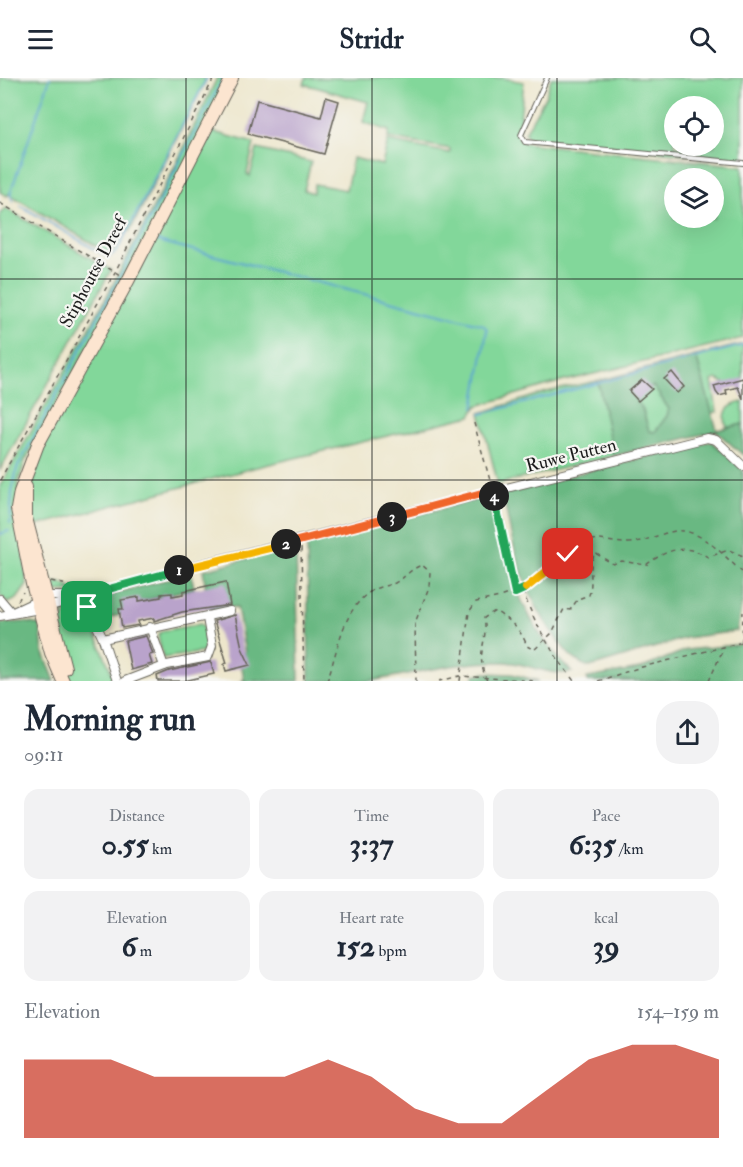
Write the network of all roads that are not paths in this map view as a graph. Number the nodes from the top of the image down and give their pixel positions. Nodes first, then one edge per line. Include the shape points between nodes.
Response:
1 (232, 78) edge
2 (547, 78) edge
3 (743, 164) edge
4 (743, 466) edge
5 (83, 596) junction
6 (0, 599) edge
7 (43, 602) junction
8 (230, 611) dead end
9 (12, 613) junction
10 (0, 616) edge
11 (207, 618) junction
12 (150, 627) junction
13 (103, 639) junction
14 (164, 666) junction
15 (64, 681) edge
16 (117, 681) edge
17 (125, 681) edge

1 - 7 main road, Stiphoutse Dreef via 26,470 16,509
2 - 3 lane via 520,135 525,142
4 - 5 street, Ruwe Putten via 716,440 707,438
5 - 7 street, Ruwe Putten
5 - 13 street
6 - 9 street
7 - 9 street, Ruwe Putten
7 - 15 main road, Stiphoutse Dreef
8 - 11 street
9 - 10 street, Ruwe Putten
11 - 12 street
11 - 14 street via 212,646 208,657
12 - 13 street
12 - 14 street
13 - 16 street
14 - 17 street

